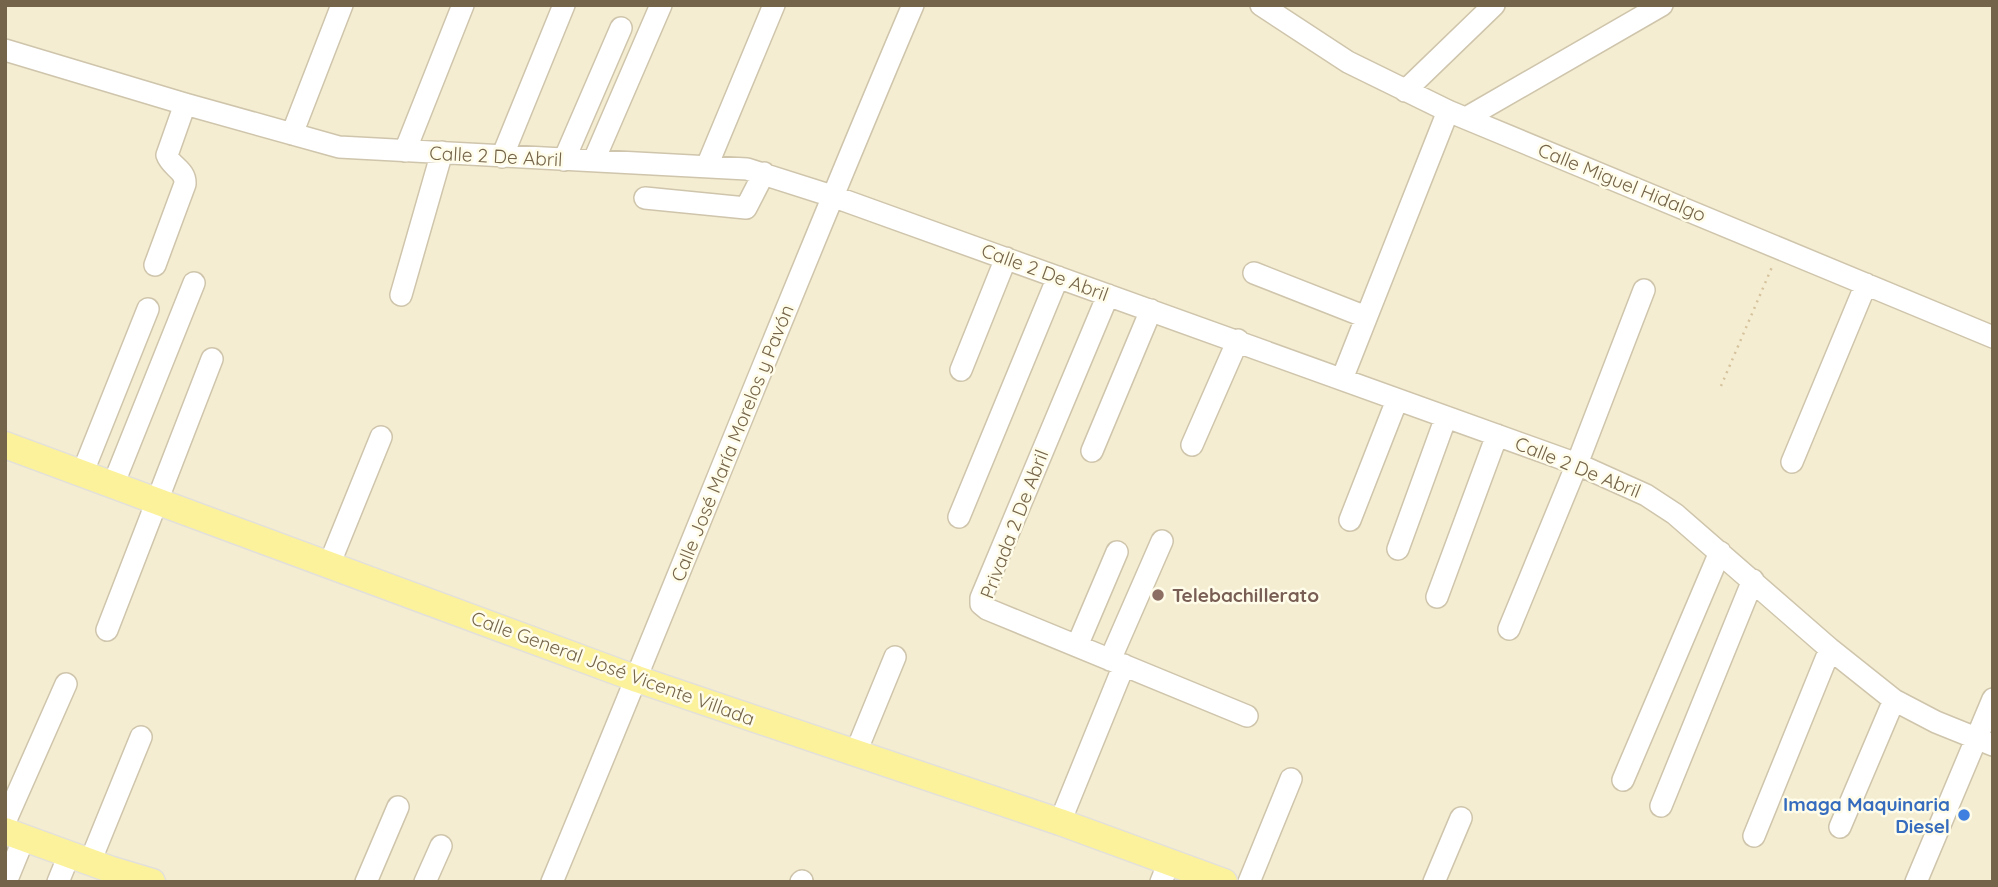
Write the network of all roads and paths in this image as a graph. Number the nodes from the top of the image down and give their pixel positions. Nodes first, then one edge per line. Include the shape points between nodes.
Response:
1 (342, 5) edge
2 (463, 5) edge
3 (564, 5) edge
4 (661, 5) edge
5 (774, 5) edge
6 (913, 5) edge
7 (1261, 5) edge
8 (1494, 5) edge
9 (1662, 5) edge
10 (621, 28) dead end
11 (5, 50) edge
12 (1405, 91) junction
13 (185, 104) junction
14 (1457, 114) junction
15 (292, 134) junction
16 (405, 151) junction
17 (442, 152) junction
18 (502, 157) junction
19 (564, 160) junction
20 (594, 160) junction
21 (707, 166) junction
22 (764, 173) junction
23 (832, 195) junction
24 (645, 198) dead end
25 (1780, 247) junction
26 (1006, 258) junction
27 (155, 265) dead end
28 (1254, 273) dead end
29 (1058, 277) junction
30 (194, 283) dead end
31 (1866, 284) junction
32 (1644, 290) dead end
33 (401, 295) dead end
34 (1108, 295) junction
35 (148, 309) dead end
36 (1151, 310) junction
37 (1366, 317) junction
38 (1993, 337) edge
39 (1238, 340) junction
40 (212, 359) dead end
41 (961, 370) dead end
42 (1342, 379) junction
43 (1721, 386) dead end
44 (1397, 400) junction
45 (1446, 417) junction
46 (1497, 435) junction
47 (381, 437) dead end
48 (5, 445) edge
49 (1192, 445) dead end
50 (1092, 451) dead end
51 (1792, 462) dead end
52 (1577, 464) junction
53 (82, 474) junction
54 (113, 485) junction
55 (156, 501) junction
56 (959, 517) dead end
57 (1350, 520) dead end
58 (1162, 541) dead end
59 (1398, 549) dead end
60 (1117, 552) dead end
61 (1720, 552) junction
62 (330, 565) junction
63 (1753, 580) junction
64 (1437, 597) dead end
65 (1508, 629) dead end
66 (107, 630) dead end
67 (1077, 646) junction
68 (1830, 649) junction
69 (895, 657) dead end
70 (1117, 663) junction
71 (637, 679) junction
72 (66, 684) dead end
73 (1993, 699) edge
74 (1894, 700) junction
75 (1247, 716) dead end
76 (141, 737) dead end
77 (1984, 742) edge
78 (856, 752) junction
79 (1291, 779) dead end
80 (1623, 780) dead end
81 (1661, 806) dead end
82 (398, 807) dead end
83 (1461, 818) dead end
84 (1060, 822) junction
85 (1840, 827) dead end
86 (11, 830) edge
87 (1754, 836) dead end
88 (440, 846) dead end
89 (95, 867) edge
90 (1165, 872) edge
91 (6, 882) edge
92 (58, 882) edge
93 (152, 882) edge
94 (366, 882) edge
95 (425, 882) edge
96 (552, 882) edge
97 (1224, 882) edge
98 (1249, 882) edge
99 (1434, 882) edge
100 (1916, 882) edge

1 - 15 street
2 - 16 street
3 - 18 street
4 - 20 street
5 - 21 street
6 - 23 street, Calle José María Morelos y Pavón
7 - 12 street, Calle Miguel Hidalgo via 1348,62
8 - 12 street
9 - 14 street
10 - 19 street
11 - 13 street, Calle 2 De Abril
12 - 14 street, Calle Miguel Hidalgo
13 - 15 street, Calle 2 De Abril
13 - 27 street via 167,155 183,174 185,184
14 - 25 street, Calle Miguel Hidalgo
14 - 37 street
15 - 16 street, Calle 2 De Abril via 339,147
16 - 17 street, Calle 2 De Abril
17 - 18 street, Calle 2 De Abril
17 - 33 street
18 - 19 street, Calle 2 De Abril
19 - 20 street, Calle 2 De Abril
20 - 21 street, Calle 2 De Abril
21 - 22 street, Calle 2 De Abril
22 - 23 street, Calle 2 De Abril
22 - 24 street via 748,206 742,209
23 - 26 street, Calle 2 De Abril
23 - 71 street, Calle José María Morelos y Pavón
25 - 31 street, Calle Miguel Hidalgo
25 - 43 path
26 - 29 street, Calle 2 De Abril
26 - 41 street
28 - 37 street
29 - 34 street, Calle 2 De Abril
29 - 56 street
30 - 54 street
31 - 38 street, Calle Miguel Hidalgo
31 - 51 street
32 - 52 street
34 - 36 street, Calle 2 De Abril
34 - 67 street, Privada 2 De Abril via 981,601 987,609
35 - 53 street
36 - 39 street, Calle 2 De Abril
36 - 50 street
37 - 42 street
39 - 42 street, Calle 2 De Abril
39 - 49 street
40 - 55 street
42 - 44 street, Calle 2 De Abril
44 - 45 street, Calle 2 De Abril
44 - 57 street
45 - 46 street, Calle 2 De Abril
45 - 59 street
46 - 52 street, Calle 2 De Abril
46 - 64 street
47 - 62 street
48 - 53 main road, Calle General José Vicente Villada
52 - 61 street, Calle 2 De Abril via 1646,495
52 - 65 street
53 - 54 main road, Calle General José Vicente Villada
54 - 55 main road, Calle General José Vicente Villada
55 - 62 main road, Calle General José Vicente Villada
55 - 66 street
58 - 70 street
60 - 67 street
61 - 63 street, Calle 2 De Abril
61 - 80 street
62 - 71 main road, Calle General José Vicente Villada
63 - 68 street, Calle 2 De Abril
63 - 81 street
67 - 70 street, Privada 2 De Abril
68 - 74 street, Calle 2 De Abril
68 - 87 street
69 - 78 street
70 - 75 street, Privada 2 De Abril
70 - 84 street
71 - 78 main road, Calle General José Vicente Villada
71 - 96 street, Calle José María Morelos y Pavón
72 - 86 street
73 - 77 street
74 - 77 street, Calle 2 De Abril
74 - 85 street
76 - 89 street
77 - 100 street
78 - 84 main road, Calle General José Vicente Villada
79 - 98 street
82 - 94 street
83 - 99 street
84 - 90 main road, Calle General José Vicente Villada
86 - 89 main road
86 - 91 street
88 - 95 street
89 - 92 street
89 - 93 main road
90 - 97 main road, Calle General José Vicente Villada

